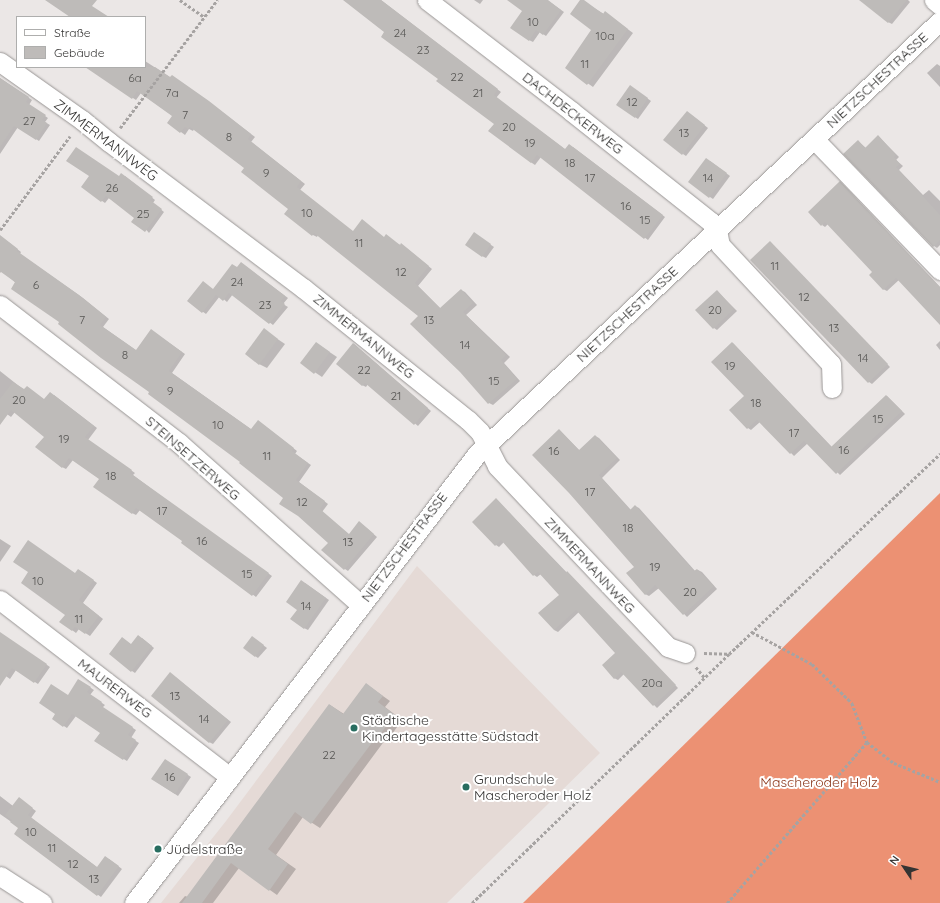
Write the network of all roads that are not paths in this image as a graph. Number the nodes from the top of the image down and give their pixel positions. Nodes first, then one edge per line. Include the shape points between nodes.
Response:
1 (427, 0) edge
2 (934, 0) edge
3 (940, 6) edge
4 (940, 20) edge
5 (0, 62) edge
6 (814, 139) junction
7 (717, 230) junction
8 (940, 270) edge
9 (0, 305) edge
10 (832, 388) dead end
11 (487, 443) junction
12 (0, 600) edge
13 (360, 605) junction
14 (685, 653) road end
15 (230, 777) junction
16 (0, 876) edge
17 (42, 903) edge
18 (134, 903) edge

1 - 7 street, DACHDECKERWEG via 703,215
2 - 3 street
4 - 6 street, NIETZSCHESTRASSE
5 - 11 street, ZIMMERMANNWEG via 82,120 333,312 468,420
6 - 7 street, NIETZSCHESTRASSE
6 - 8 street, NIETZSCHESTRASSE
7 - 10 street via 720,244 831,364
7 - 11 street, NIETZSCHESTRASSE
9 - 13 street, STEINSETZERWEG via 180,442
11 - 13 street, NIETZSCHESTRASSE via 461,472
11 - 14 street, ZIMMERMANNWEG via 497,466 615,592 668,647
12 - 15 street, MAURERWEG
13 - 15 street, NIETZSCHESTRASSE
15 - 18 street, NIETZSCHESTRASSE
16 - 17 street

